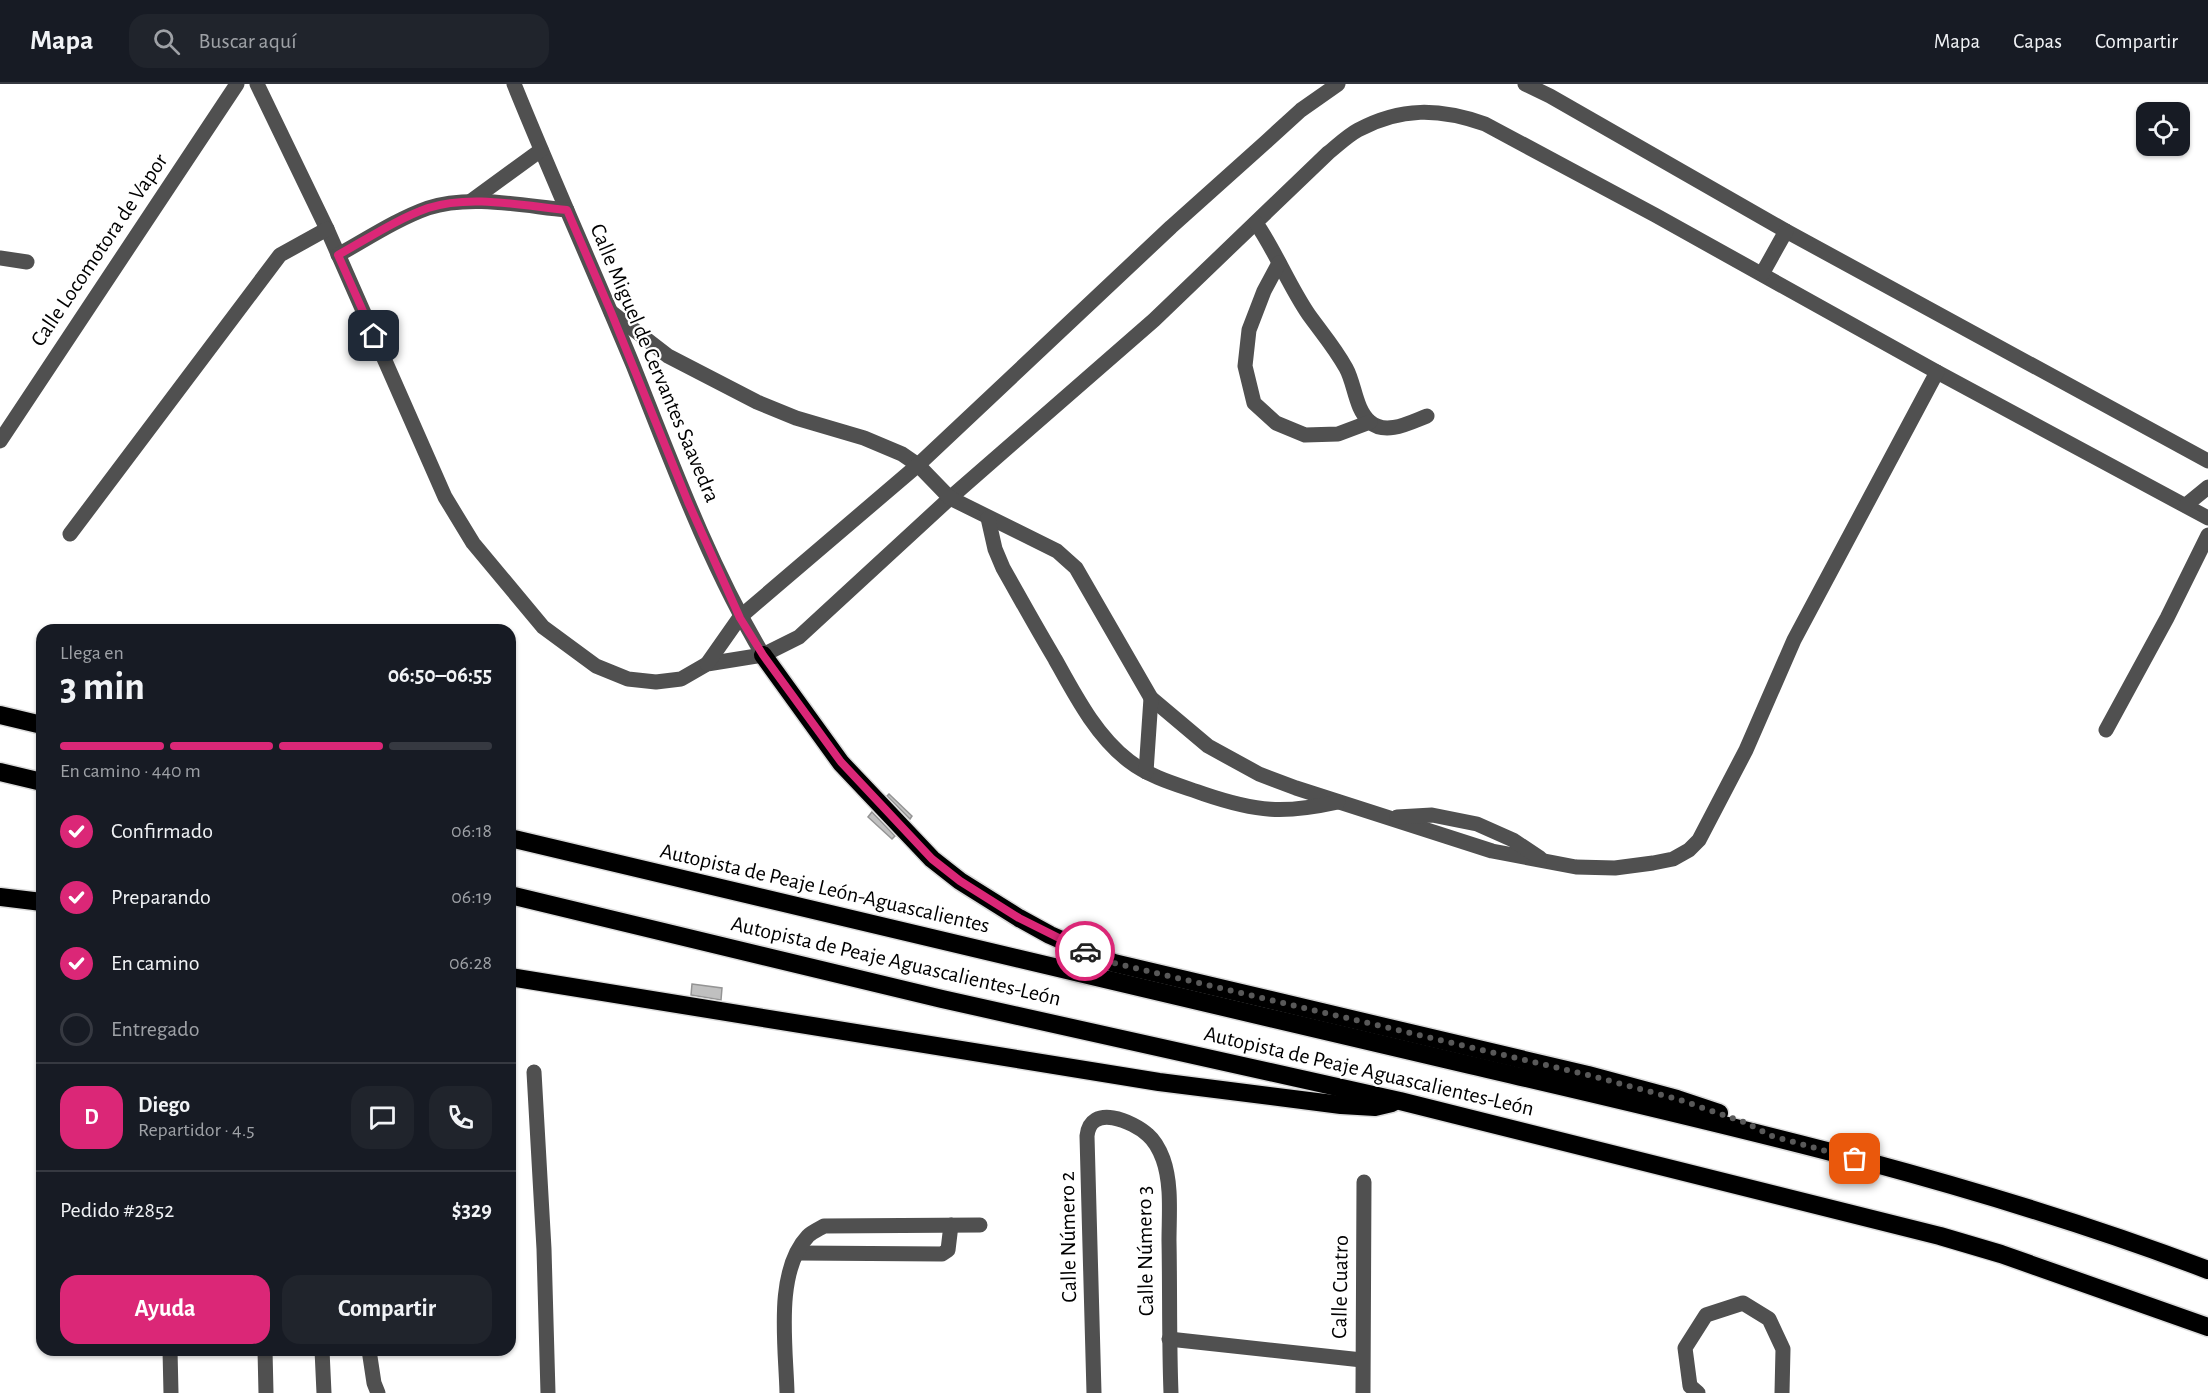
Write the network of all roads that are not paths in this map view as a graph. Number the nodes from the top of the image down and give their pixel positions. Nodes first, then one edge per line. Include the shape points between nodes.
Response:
1 (237, 84) edge
2 (257, 84) edge
3 (514, 84) edge
4 (1338, 84) edge
5 (1526, 84) edge
6 (541, 150) junction
7 (471, 201) junction
8 (567, 210) junction
9 (1257, 223) junction
10 (327, 229) junction
11 (1786, 231) junction
12 (338, 255) junction
13 (0, 258) edge
14 (27, 262) dead end
15 (1279, 263) junction
16 (1762, 274) junction
17 (611, 312) junction
18 (1937, 372) junction
19 (1427, 416) dead end
20 (1370, 422) junction
21 (0, 441) edge
22 (2208, 461) edge
23 (918, 465) junction
24 (2208, 487) edge
25 (950, 498) junction
26 (2186, 505) junction
27 (988, 518) junction
28 (2208, 518) edge
29 (70, 534) dead end
30 (2208, 535) edge
31 (740, 618) junction
32 (763, 655) junction
33 (707, 664) junction
34 (1151, 698) junction
35 (0, 715) edge
36 (36, 724) edge
37 (2106, 730) dead end
38 (0, 772) edge
39 (1146, 772) junction
40 (36, 781) edge
41 (1338, 802) junction
42 (1389, 818) junction
43 (516, 839) edge
44 (1545, 861) junction
45 (516, 896) edge
46 (0, 897) edge
47 (36, 901) edge
48 (516, 978) edge
49 (534, 1072) dead end
50 (1400, 1101) junction
51 (1130, 1123) joint
52 (1772, 1136) junction
53 (1364, 1182) dead end
54 (951, 1225) junction
55 (980, 1225) dead end
56 (798, 1252) junction
57 (2208, 1270) edge
58 (2208, 1327) edge
59 (1169, 1339) junction
60 (170, 1356) edge
61 (265, 1356) edge
62 (322, 1356) edge
63 (370, 1356) edge
64 (1362, 1360) junction
65 (171, 1393) edge
66 (266, 1393) edge
67 (324, 1393) edge
68 (378, 1393) edge
69 (548, 1393) edge
70 (787, 1393) edge
71 (1094, 1393) edge
72 (1171, 1393) edge
73 (1363, 1393) edge
74 (1698, 1393) edge
75 (1782, 1393) edge

1 - 21 street, Calle Locomotora de Vapor
2 - 10 street
3 - 6 street, Calle Miguel de Cervantes Saavedra
4 - 23 street via 1301,110 1171,227
5 - 11 street
6 - 7 street
6 - 8 street, Calle Miguel de Cervantes Saavedra
7 - 8 street
7 - 12 street via 422,211
8 - 17 street, Calle Miguel de Cervantes Saavedra
9 - 15 street
9 - 16 street via 1356,131 1386,118 1439,112 1485,124
9 - 25 street via 1154,320
10 - 12 street
10 - 29 street via 280,255
11 - 16 street
11 - 22 street
12 - 33 street via 445,497 473,543 543,627 596,666 628,679 681,679
13 - 14 street
15 - 20 street via 1348,370 1358,403
15 - 20 street via 1249,330 1245,366 1254,403 1276,423 1305,435 1338,434
16 - 18 street
17 - 23 street via 668,356 757,402 885,446
17 - 31 street, Calle Miguel de Cervantes Saavedra
18 - 26 street
18 - 44 street via 1794,640 1746,750 1699,840 1673,859 1653,863 1616,868
19 - 20 street via 1399,427
23 - 25 street
23 - 31 street
24 - 26 street
25 - 27 street
25 - 32 street via 799,637
26 - 28 street
27 - 34 street via 1067,558
27 - 39 street via 994,549 1003,568 1076,697 1110,745
30 - 37 street
31 - 32 street, Calle Miguel de Cervantes Saavedra
31 - 33 street
32 - 33 street
32 - 52 highway via 841,762 932,859 960,881 1050,935 1114,963 1677,1099
34 - 39 street
34 - 41 street via 1208,746 1259,774
35 - 36 highway
38 - 40 highway
39 - 41 street via 1249,807 1304,810
41 - 42 street
42 - 44 street via 1492,851
42 - 44 street via 1432,814 1477,824 1513,840
43 - 52 highway, Autopista de Peaje León-Aguascalientes
45 - 50 highway, Autopista de Peaje Aguascalientes-León via 942,999
46 - 47 highway
48 - 50 highway via 1159,1082 1341,1105 1375,1107
49 - 69 street
50 - 58 highway, Autopista de Peaje Aguascalientes-León via 1940,1236
51 - 59 street, Calle Número 3 via 1156,1145 1166,1171
51 - 71 street, Calle Número 2 via 1101,1118 1088,1127
52 - 57 highway, Autopista de Peaje León-Aguascalientes via 1992,1196
53 - 64 street, Calle Cuatro
54 - 55 street
54 - 56 street via 824,1226 809,1235
54 - 56 street via 948,1250 942,1254
56 - 70 street via 786,1282
59 - 64 street
59 - 72 street, Calle Número 3
60 - 65 street
61 - 66 street
62 - 67 street
63 - 68 street
64 - 73 street, Calle Cuatro
74 - 75 street via 1690,1386 1685,1348 1706,1315 1743,1303 1769,1319 1783,1349

